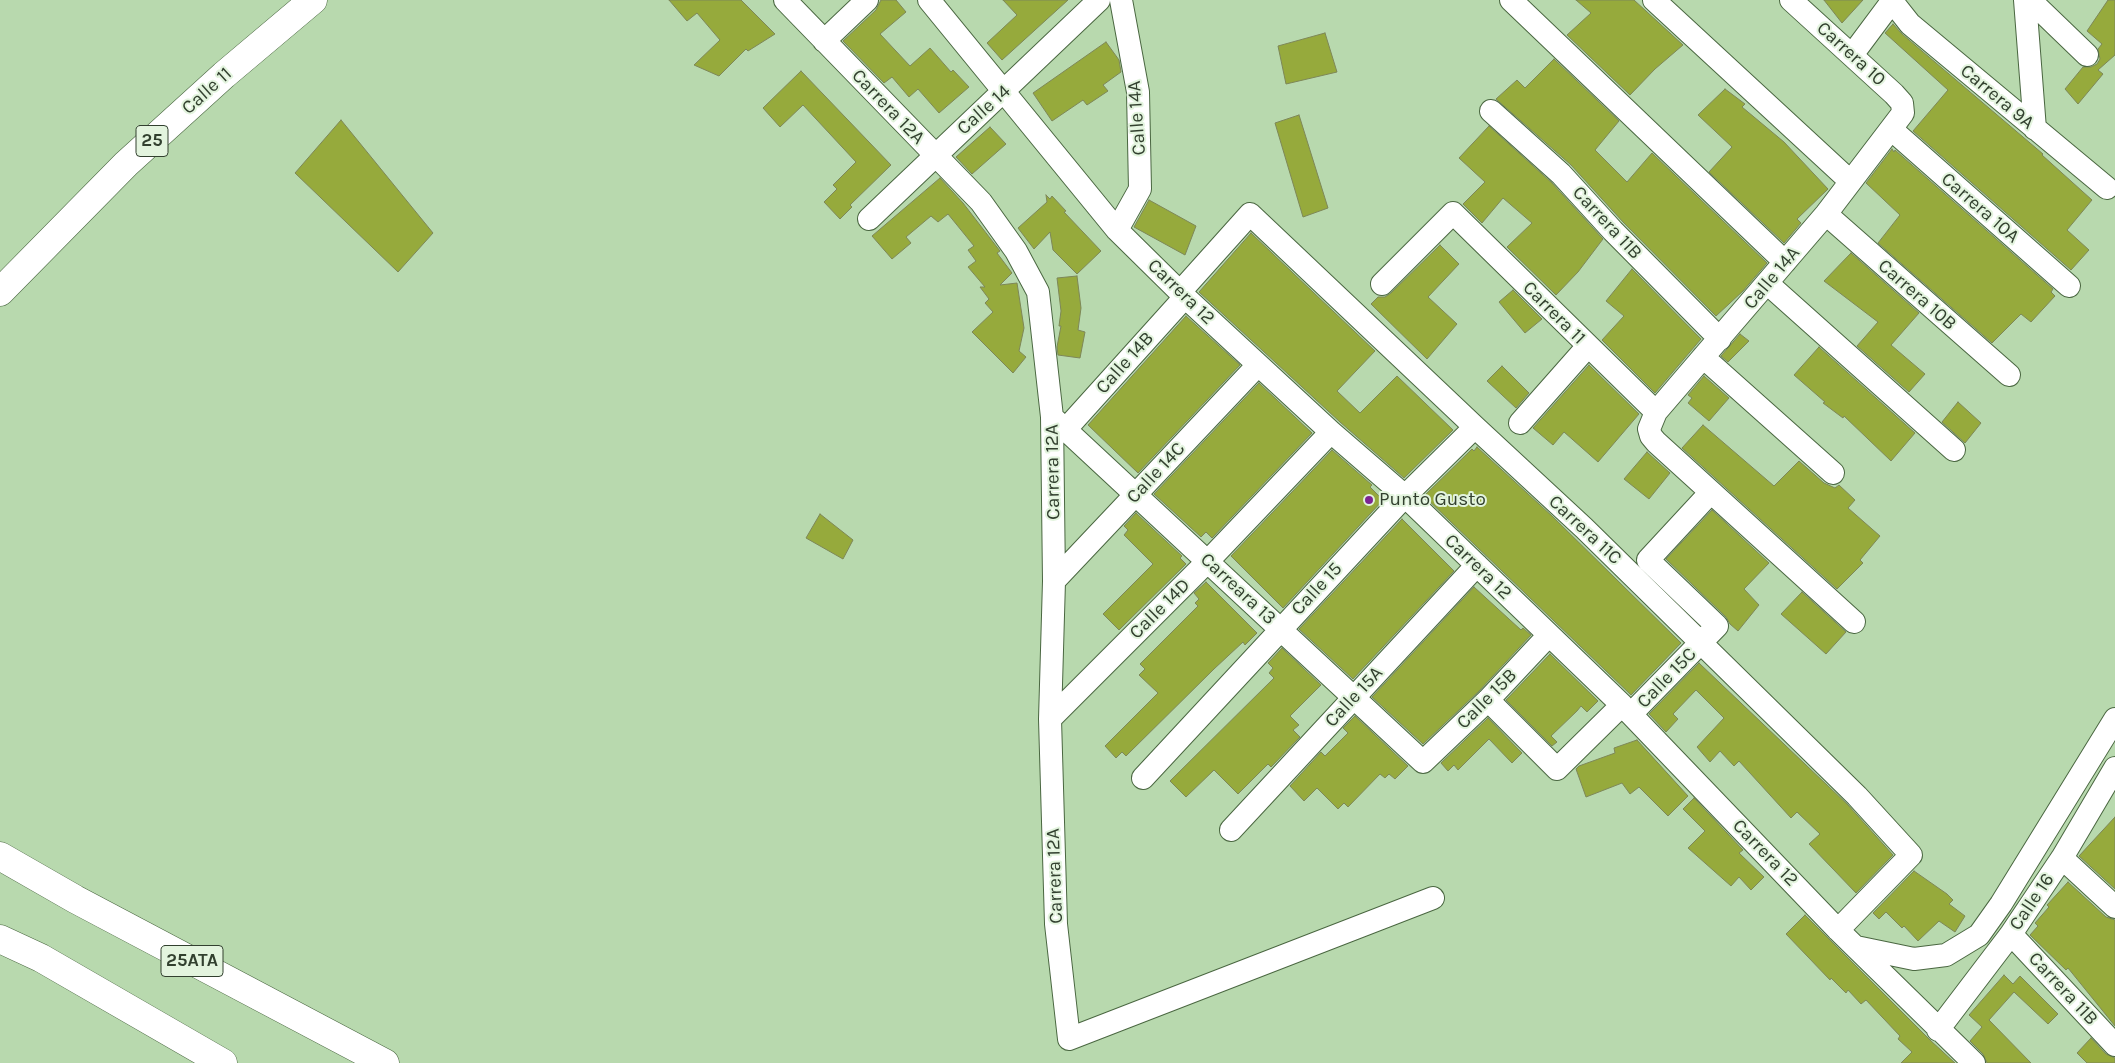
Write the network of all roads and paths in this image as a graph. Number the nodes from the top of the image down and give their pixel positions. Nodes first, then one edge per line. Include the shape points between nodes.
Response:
1 (312, 0) edge
2 (785, 0) edge
3 (867, 0) edge
4 (929, 0) edge
5 (1099, 0) edge
6 (1120, 0) edge
7 (1511, 0) edge
8 (1654, 0) edge
9 (1790, 0) edge
10 (1892, 0) edge
11 (2025, 0) edge
12 (2030, 0) edge
13 (824, 42) junction
14 (1852, 55) junction
15 (2087, 55) dead end
16 (1004, 92) junction
17 (1491, 111) dead end
18 (1897, 121) junction
19 (2035, 129) junction
20 (935, 154) junction
21 (1850, 181) junction
22 (2108, 188) dead end
23 (1250, 214) joint
24 (1826, 214) junction
25 (869, 219) dead end
26 (1116, 230) junction
27 (1785, 262) junction
28 (1767, 282) junction
29 (1382, 284) dead end
30 (2069, 286) dead end
31 (0, 292) edge
32 (1183, 295) junction
33 (1720, 339) junction
34 (1588, 346) junction
35 (1704, 358) junction
36 (1258, 365) junction
37 (2009, 375) dead end
38 (1656, 412) junction
39 (1059, 423) junction
40 (1520, 423) dead end
41 (1474, 427) junction
42 (1330, 432) junction
43 (1954, 450) dead end
44 (1833, 473) dead end
45 (1711, 492) junction
46 (1136, 495) junction
47 (1405, 496) junction
48 (1208, 561) junction
49 (1477, 565) junction
50 (1054, 581) junction
51 (1854, 622) dead end
52 (1280, 628) junction
53 (1549, 635) junction
54 (1702, 642) junction
55 (1354, 697) junction
56 (1488, 700) junction
57 (1626, 710) junction
58 (2115, 719) edge
59 (1050, 720) junction
60 (1424, 762) joint
61 (2115, 768) edge
62 (1143, 778) dead end
63 (1232, 830) dead end
64 (0, 856) edge
65 (2062, 858) junction
66 (1433, 898) dead end
67 (2115, 907) edge
68 (1838, 930) junction
69 (2011, 934) junction
70 (0, 939) edge
71 (1856, 947) junction
72 (1938, 1030) junction
73 (2115, 1045) edge
74 (223, 1063) edge
75 (385, 1063) edge
76 (1974, 1063) edge

1 - 31 main road, Calle 11 / 25 via 126,164
2 - 13 street, Carrera 12A
3 - 13 street
4 - 16 street, Carrera 12
5 - 16 street, Calle 14
6 - 26 street, Calle 14A via 1138,92 1140,189
7 - 27 street
8 - 21 street
9 - 14 street, Carrera 10
10 - 14 street
10 - 19 street, Carrera 9A via 1910,24
11 - 19 street
12 - 15 street
13 - 20 street, Carrera 12A
14 - 18 street, Carrera 10 via 1902,103
16 - 20 street, Calle 14
16 - 26 street, Carrera 12
17 - 33 street, Carrera 11B via 1560,174
18 - 21 street, Calle 14A
18 - 30 street, Carrera 10A
19 - 22 street, Carrera 9A
20 - 25 street, Calle 14
20 - 39 street, Carrera 12A via 981,202 1016,251 1038,292
21 - 24 street, Calle 14A
23 - 32 street, Calle 14B
23 - 41 street, Carrera 11C
24 - 27 street, Calle 14A
24 - 37 street, Carrera 10B
26 - 32 street, Carrera 12
27 - 28 street, Calle 14A
28 - 33 street, Calle 14A
28 - 43 street
29 - 34 street, Carrera 11 via 1453,213
32 - 36 street, Carrera 12
32 - 39 street, Calle 14B
33 - 35 street, Calle 14A
34 - 38 street, Carrera 11
34 - 40 street
35 - 38 street, Calle 14A
35 - 44 street
36 - 42 street, Carrera 12
36 - 46 street, Calle 14C
38 - 45 street, Calle 14A via 1649,429 1651,436
39 - 46 street, Carreara 13
39 - 50 street, Carrera 12A
41 - 47 street, Calle 15
41 - 54 street, Carrera 11C
42 - 47 street, Carrera 12
42 - 48 street, Calle 14D
45 - 51 street
45 - 54 street, Calle 15C via 1648,560 1717,626
46 - 48 street, Carreara 13
46 - 50 street, Calle 14C
47 - 49 street, Carrera 12
47 - 52 street, Calle 15
48 - 52 street, Carreara 13
48 - 59 street, Calle 14D
49 - 53 street, Carrera 12
49 - 55 street, Calle 15A
50 - 59 street, Carrera 12A
52 - 55 street, Carreara 13
52 - 62 street, Calle 15
53 - 56 street, Calle 15B
53 - 57 street, Carrera 12
54 - 57 street, Calle 15C
54 - 68 street, Carrera 11C via 1857,796 1911,855
55 - 60 street, Carreara 13
55 - 63 street, Calle 15A
56 - 57 street, Calle 15C via 1557,769
56 - 60 street, Calle 15B
57 - 68 street, Carrera 12
58 - 71 street via 2002,904 1979,935 1946,955 1914,959
59 - 66 street, Carrera 12A via 1056,924 1069,1039
61 - 65 street, Calle 16
64 - 75 main road, 25ATA
65 - 67 street
65 - 69 street, Calle 16
68 - 71 street, Carrera 12
69 - 72 street, Calle 16
69 - 73 street, Carrera 11B
70 - 74 main road via 41,958
71 - 72 street, Carrera 12
72 - 76 street, Carrera 12

